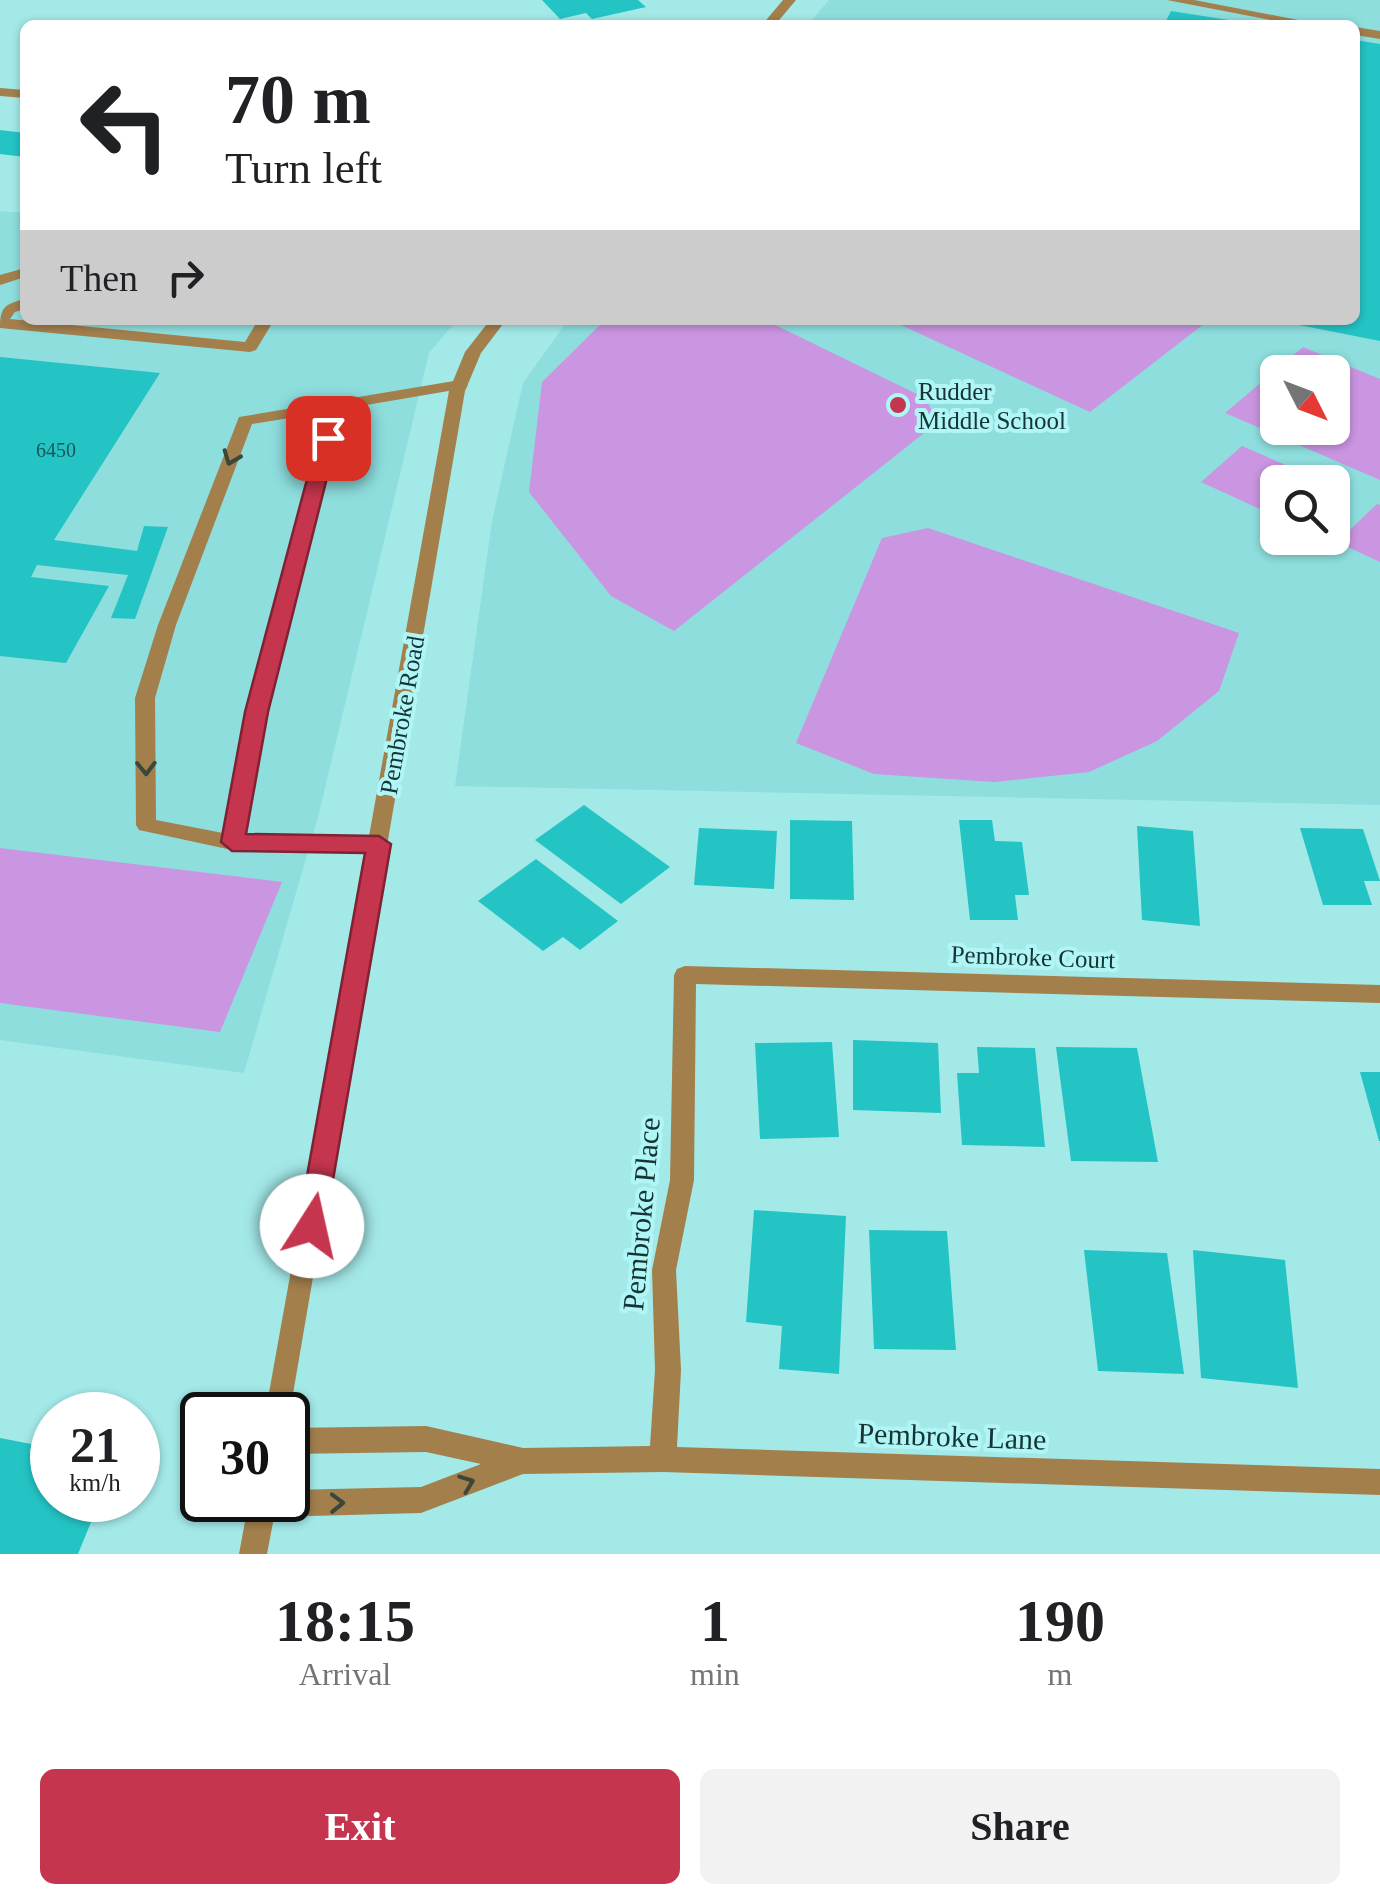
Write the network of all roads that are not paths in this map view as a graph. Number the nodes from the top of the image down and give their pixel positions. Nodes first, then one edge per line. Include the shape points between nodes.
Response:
1 (790, 0) edge
2 (1173, 0) edge
3 (772, 20) edge
4 (1289, 20) edge
5 (20, 306) edge
6 (0, 323) edge
7 (21, 325) edge
8 (263, 325) edge
9 (494, 325) edge
10 (460, 384) junction
11 (336, 405) junction
12 (232, 842) junction
13 (379, 844) junction
14 (685, 975) joint
15 (1380, 994) edge
16 (282, 1392) edge
17 (310, 1441) edge
18 (663, 1459) junction
19 (522, 1461) junction
20 (1380, 1482) edge
21 (310, 1501) edge
22 (259, 1522) edge
23 (252, 1554) edge

1 - 3 street
2 - 4 street
5 - 6 street
7 - 8 street via 250,347
9 - 10 street, Pembroke Road
10 - 11 street
10 - 13 street, Pembroke Road
11 - 12 street via 256,712
11 -> 12 street via 245,420 145,698 146,825
12 - 13 street
13 - 16 street, Pembroke Road
14 - 15 street, Pembroke Court
14 - 18 street, Pembroke Place via 682,1180 664,1270
17 - 19 street, Pembroke Lane via 426,1439
18 - 19 street, Pembroke Lane
18 - 20 street, Pembroke Lane
21 -> 19 street, Pembroke Lane via 421,1500
22 - 23 street

